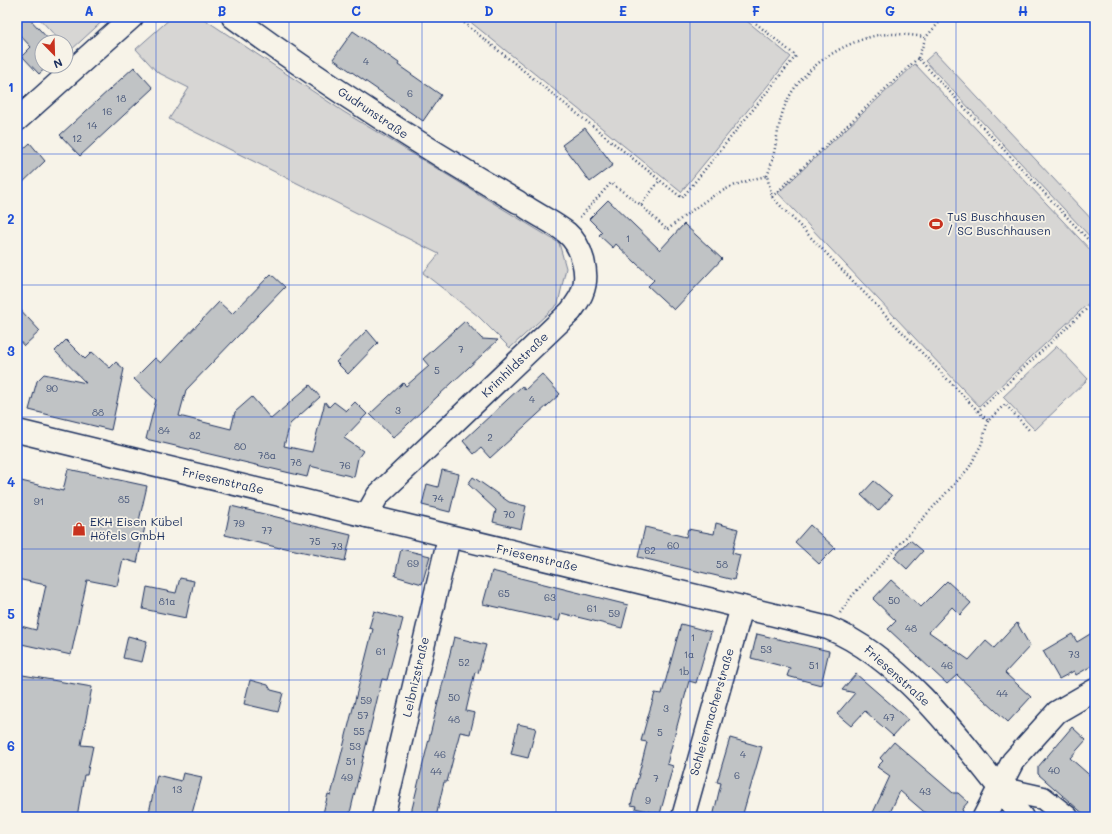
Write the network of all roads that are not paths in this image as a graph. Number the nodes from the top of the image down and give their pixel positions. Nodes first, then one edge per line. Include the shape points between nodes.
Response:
1 (132, 17) edge
2 (233, 17) edge
3 (17, 120) edge
4 (522, 204) joint
5 (17, 431) edge
6 (366, 516) junction
7 (449, 537) junction
8 (742, 607) junction
9 (1095, 690) edge
10 (998, 788) junction
11 (383, 817) edge
12 (683, 817) edge
13 (984, 817) edge
14 (1022, 817) edge
15 (1067, 817) edge

1 - 3 street
2 - 4 street, Gudrunstraße via 434,154
4 - 6 street, Krimhildstraße via 567,233 574,241 583,260 583,291 578,302 378,495
5 - 6 street, Friesenstraße
6 - 7 street, Friesenstraße
7 - 8 street, Friesenstraße
7 - 11 street, Leibnizstraße
8 - 10 street, Friesenstraße via 828,628 848,636 867,648 904,680 952,730
8 - 12 street, Schleiermacherstraße
9 - 10 street via 1057,712 1013,761
10 - 13 street
10 - 14 street, Friesenstraße
10 - 15 street via 1043,798

